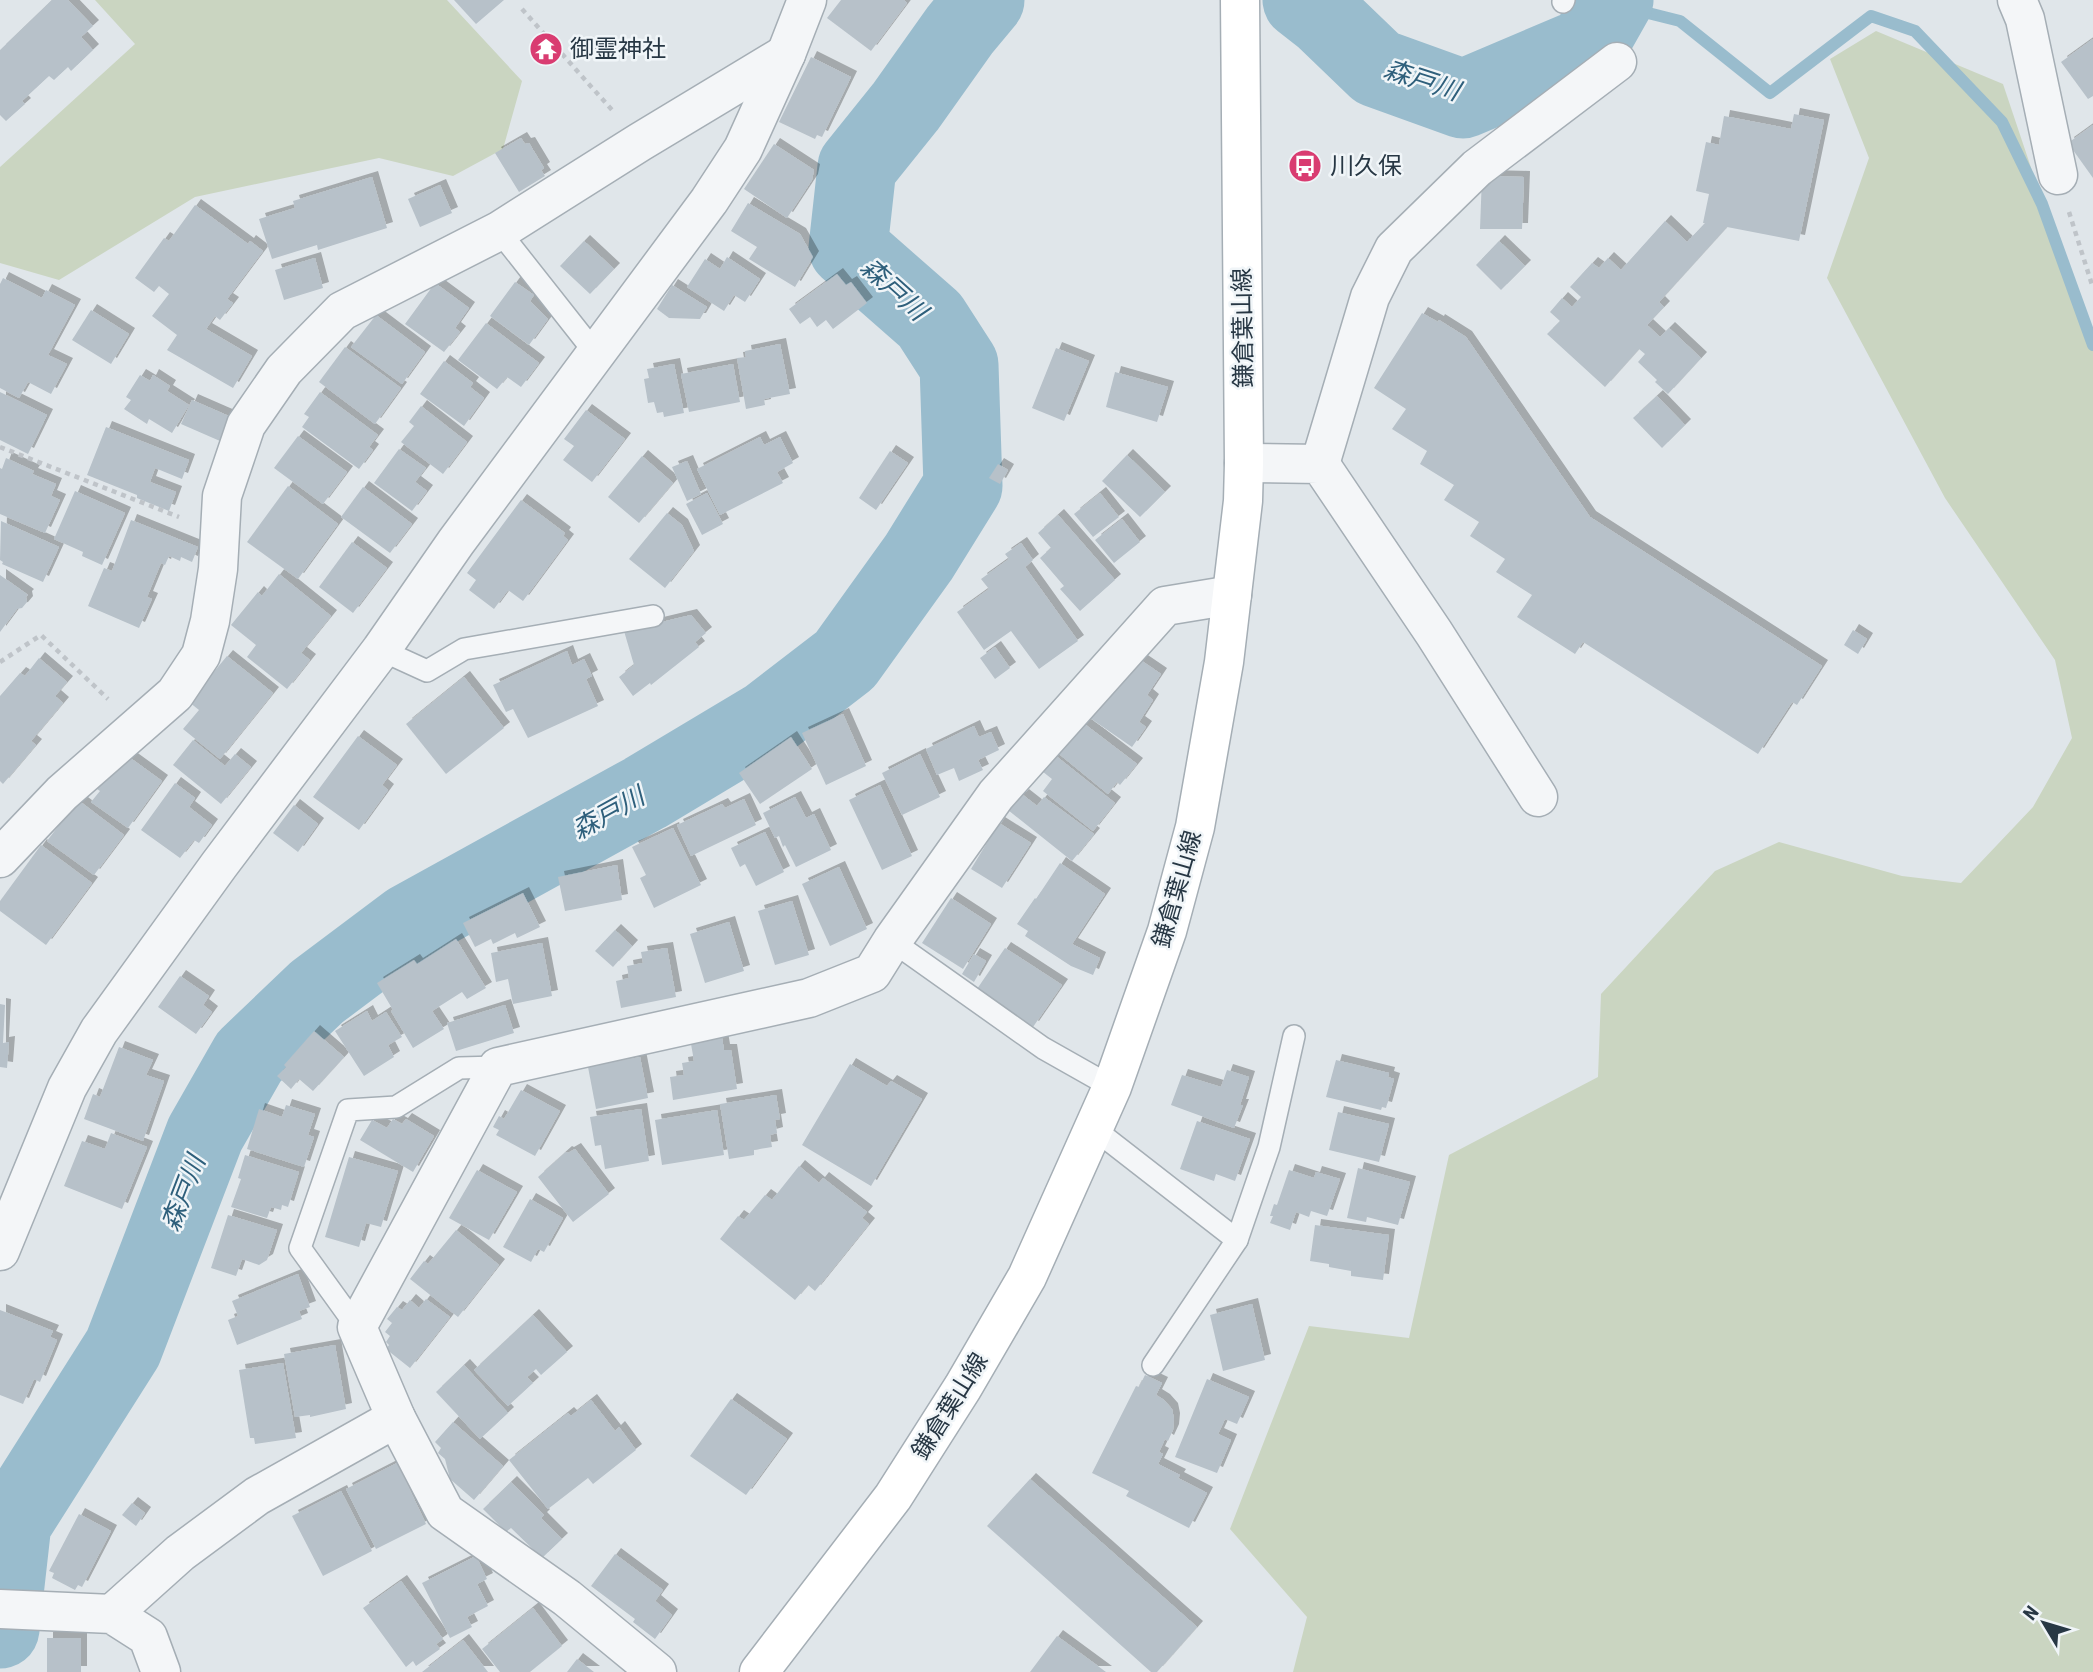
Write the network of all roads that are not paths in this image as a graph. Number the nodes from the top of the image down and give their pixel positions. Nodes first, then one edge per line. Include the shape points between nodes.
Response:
1 (807, 0) edge
2 (1240, 0) edge
3 (2017, 0) edge
4 (786, 54) junction
5 (1617, 62) dead end
6 (2058, 175) road end
7 (499, 231) junction
8 (596, 354) junction
9 (1244, 463) junction
10 (1320, 464) junction
11 (1232, 594) junction
12 (653, 617) dead end
13 (380, 650) junction
14 (1538, 797) dead end
15 (0, 858) edge
16 (892, 942) junction
17 (1294, 1035) dead end
18 (498, 1067) junction
19 (1112, 1087) junction
20 (1093, 1128) junction
21 (1237, 1240) junction
22 (0, 1251) edge
23 (356, 1327) junction
24 (1153, 1364) dead end
25 (396, 1418) junction
26 (0, 1609) edge
27 (111, 1614) junction
28 (161, 1672) edge
29 (657, 1672) edge
30 (759, 1672) edge

1 - 4 street
2 - 9 main road, 鎌倉葉山線
3 - 6 street
4 - 7 street
4 - 8 street via 743,149
5 - 10 street via 1478,168 1394,250 1370,297
7 - 8 lane
7 - 15 street via 342,312 284,370 246,425 222,496 218,569 201,655 175,694 62,793
8 - 13 street
9 - 10 street
9 - 11 main road, 鎌倉葉山線
10 - 14 street
11 - 16 street via 1165,606 996,795
11 - 19 main road, 鎌倉葉山線 via 1195,827 1167,931
12 - 13 lane via 464,649 426,671
13 - 22 street via 99,1031 67,1088
16 - 18 street via 872,973 809,998
16 - 19 lane via 1043,1048
17 - 21 lane via 1269,1147
18 - 23 street
18 - 23 lane via 459,1068 396,1107 348,1110 300,1248
19 - 20 main road, 鎌倉葉山線
20 - 21 lane
20 - 30 main road, 鎌倉葉山線 via 1027,1277 963,1387 893,1497
21 - 24 lane
23 - 25 street
25 - 27 street via 257,1496 180,1553
25 - 29 street via 444,1512 566,1598
26 - 27 street
27 - 28 street via 148,1637

